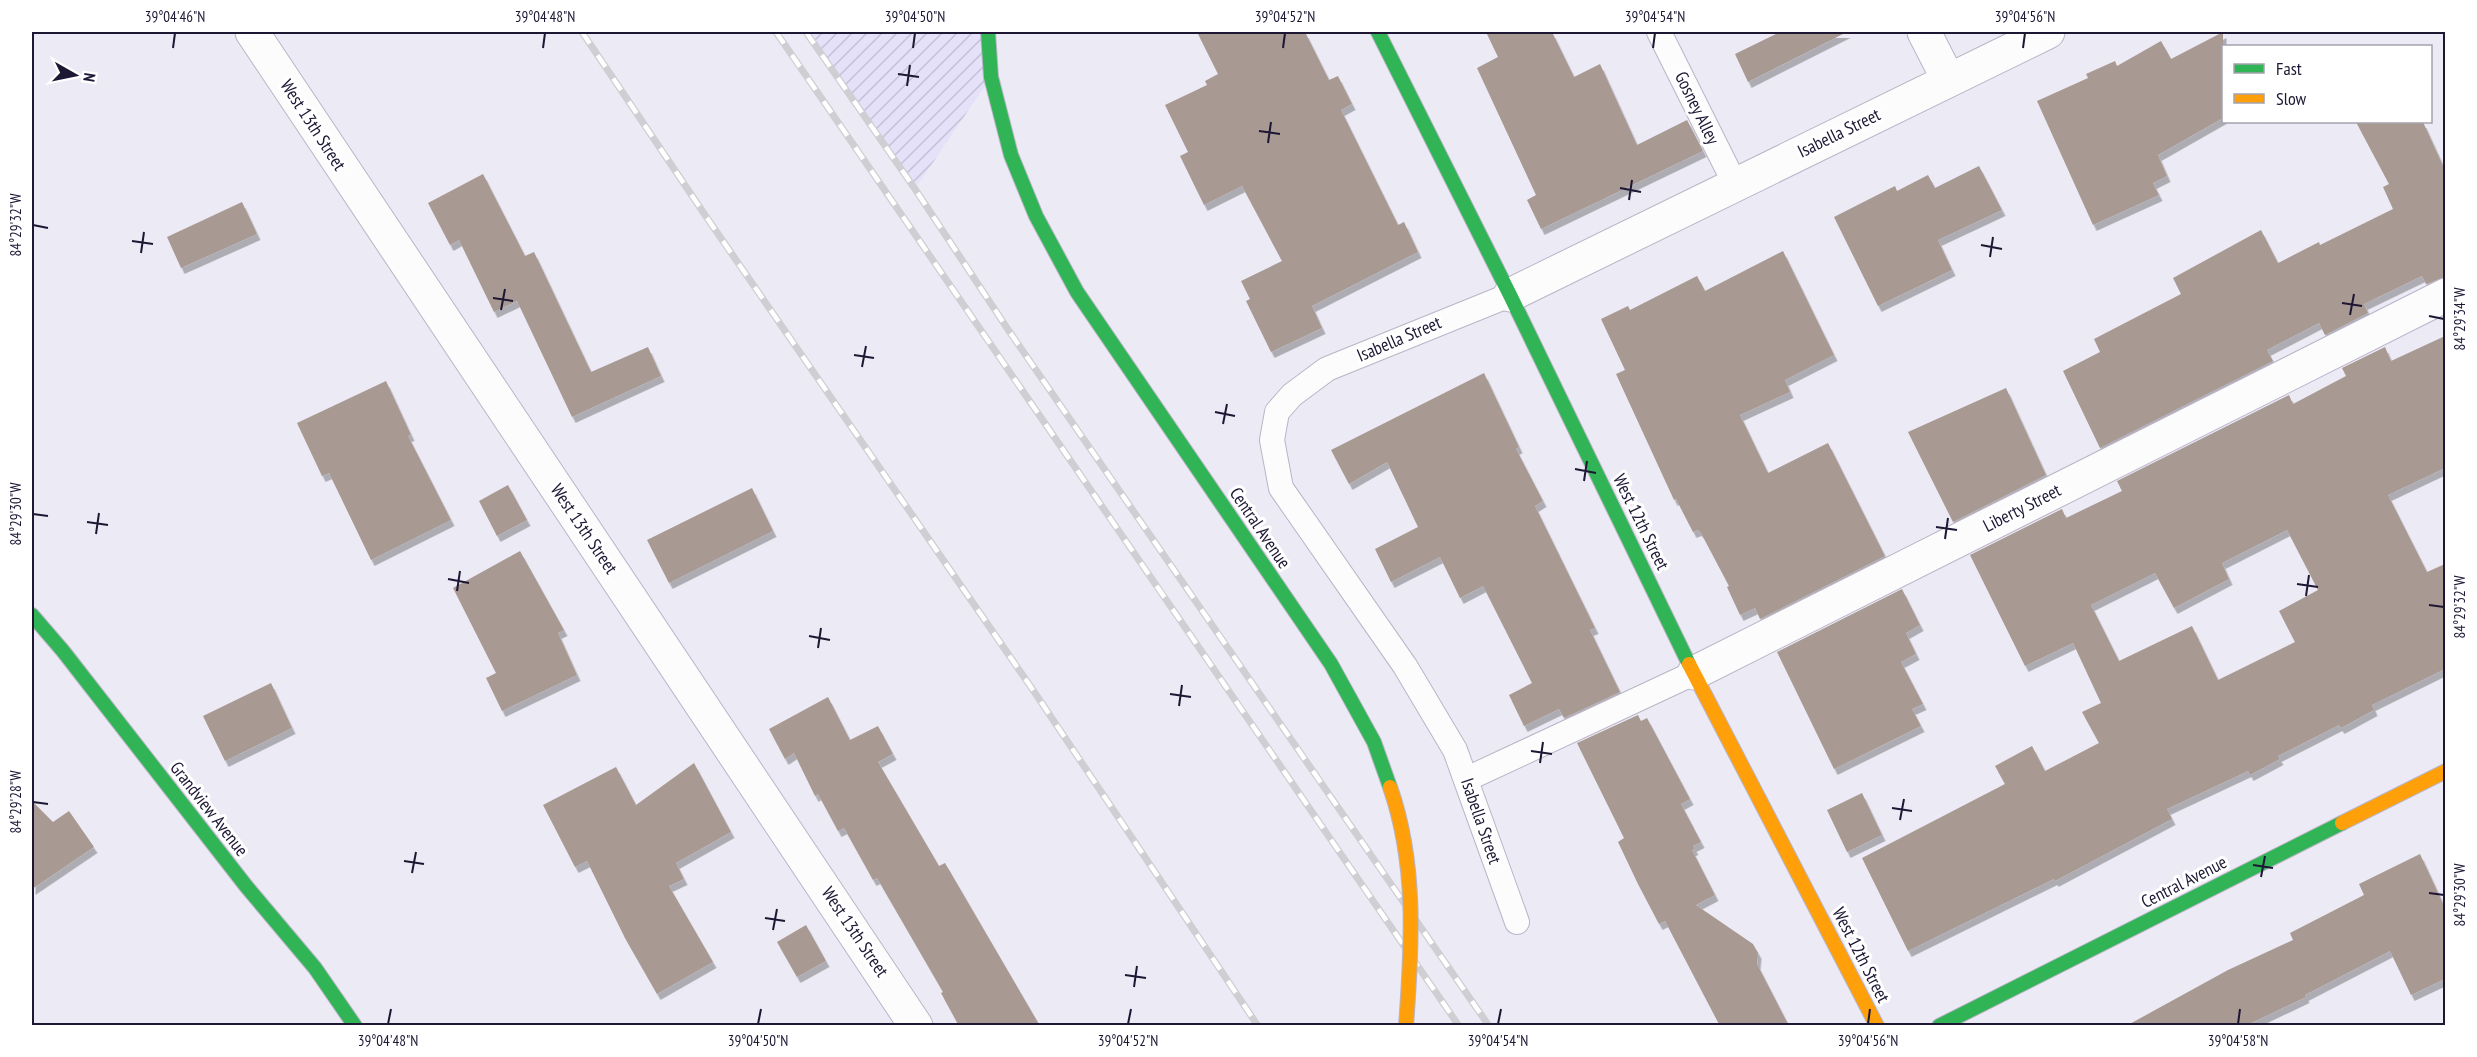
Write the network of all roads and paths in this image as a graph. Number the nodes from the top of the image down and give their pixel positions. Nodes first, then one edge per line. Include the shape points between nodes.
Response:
1 (252, 32) edge
2 (988, 32) edge
3 (1378, 32) edge
4 (1659, 32) edge
5 (1924, 32) edge
6 (2048, 32) edge
7 (1948, 79) junction
8 (1735, 184) junction
9 (1510, 295) junction
10 (2445, 295) edge
11 (32, 615) edge
12 (1694, 673) junction
13 (2445, 771) edge
14 (1467, 779) junction
15 (1517, 922) dead end
16 (356, 1026) edge
17 (916, 1026) edge
18 (1406, 1026) edge
19 (1877, 1026) edge
20 (1939, 1026) edge

1 - 17 street, West 13th Street
2 - 18 street, Central Avenue, bridge via 991,77 1011,155 1036,216 1077,292 1331,664 1374,742 1394,800 1410,877 1412,949
3 - 9 street, West 12th Street
4 - 8 lane, Gosney Alley
5 - 7 street
6 - 7 street, Isabella Street
7 - 8 street, Isabella Street
8 - 9 street, Isabella Street
9 - 12 street, West 12th Street
9 - 14 lane, Isabella Street via 1327,369 1292,395 1277,412 1272,440 1281,488 1405,666 1455,750
10 - 12 street, Liberty Street
11 - 16 street, Grandview Avenue via 315,968
12 - 14 lane, Liberty Street
12 - 19 street, West 12th Street
13 - 20 street, Central Avenue
14 - 15 lane, Isabella Street

